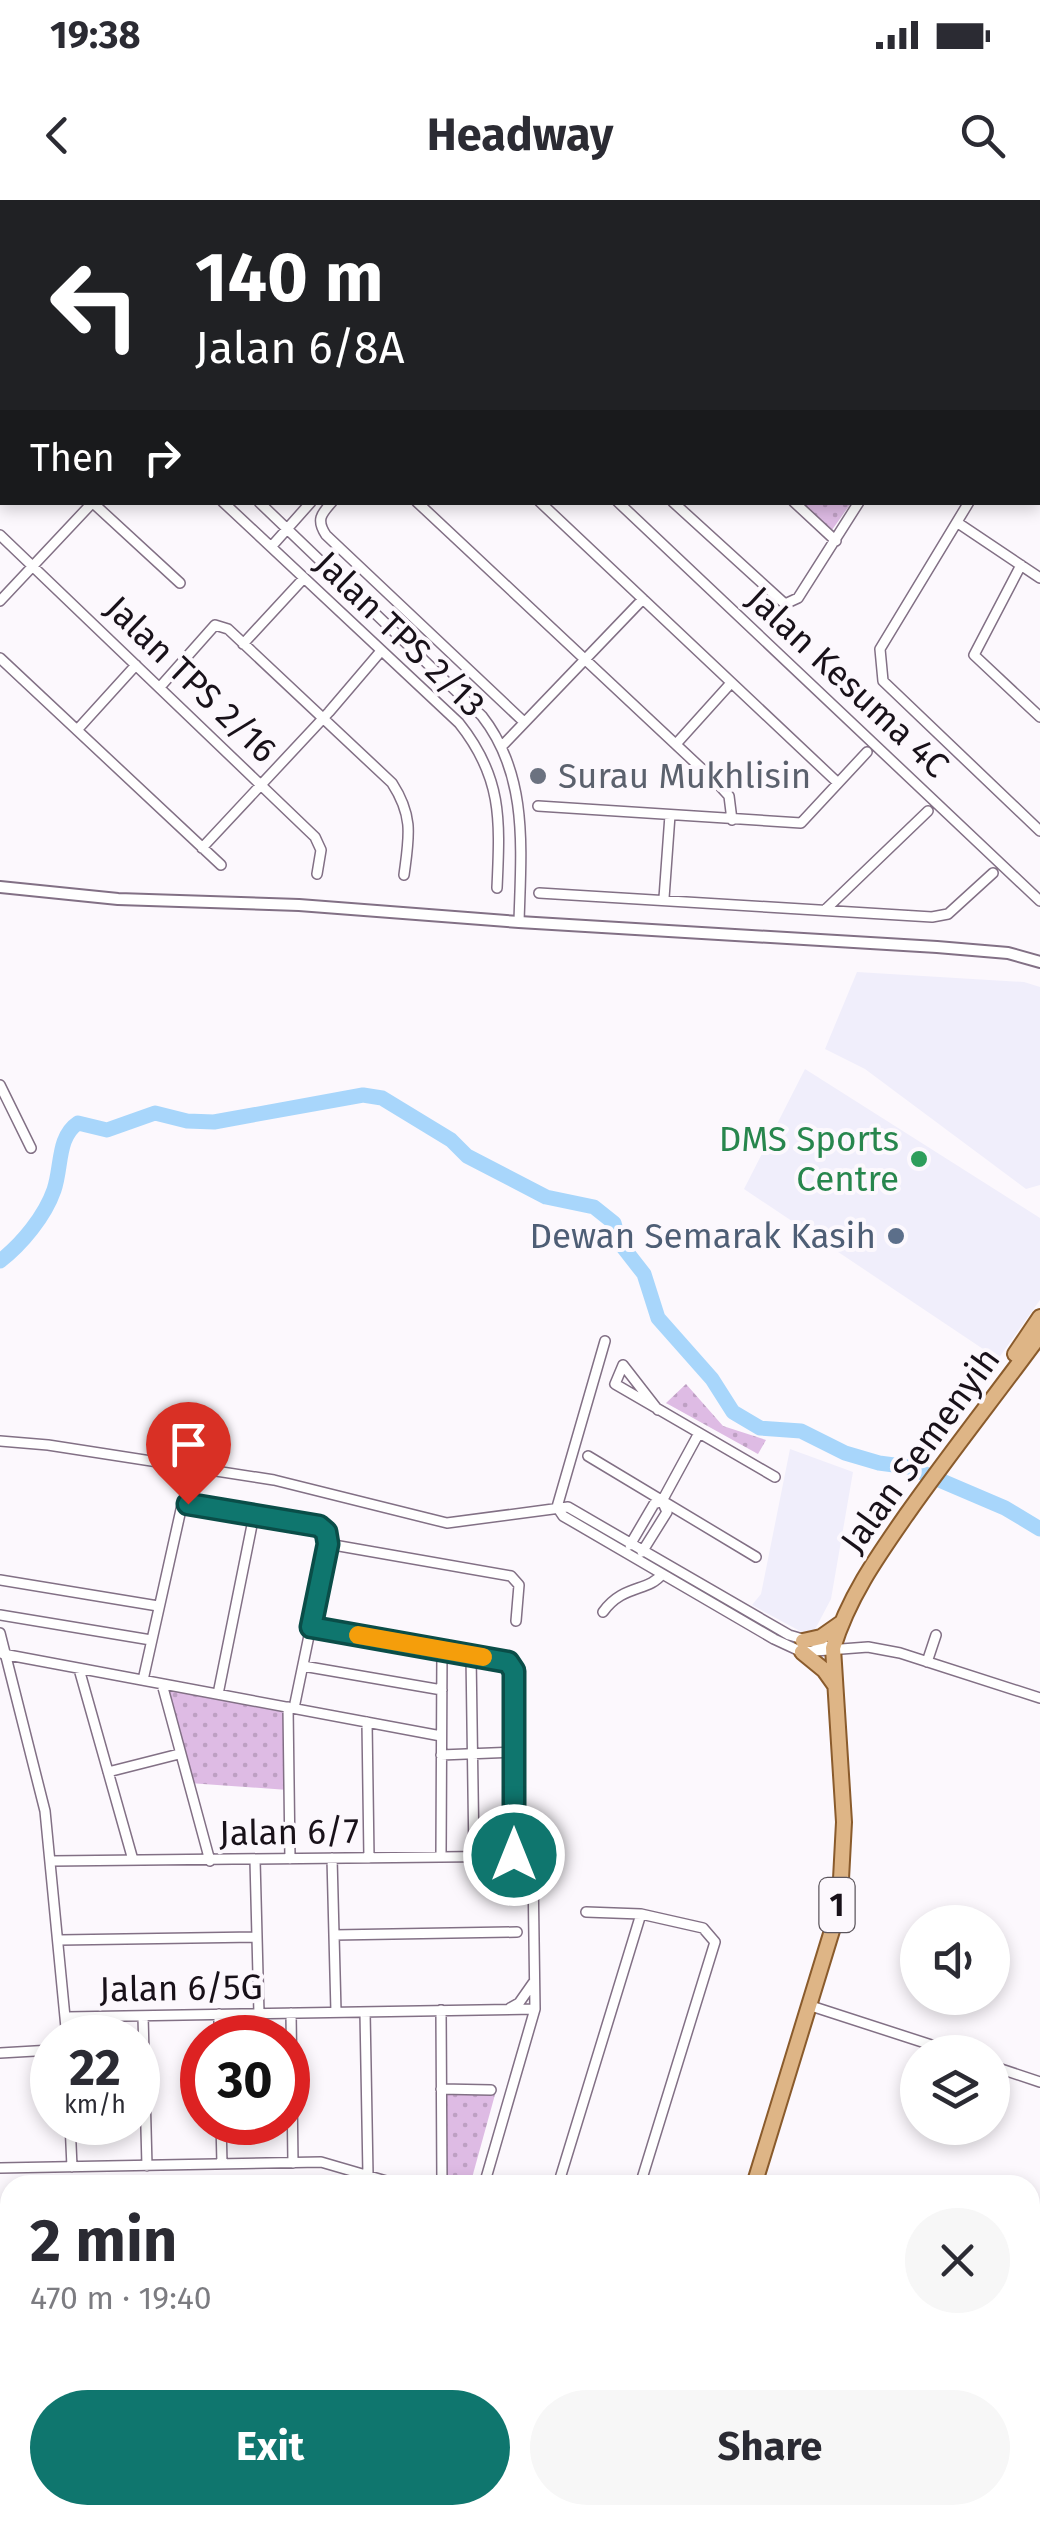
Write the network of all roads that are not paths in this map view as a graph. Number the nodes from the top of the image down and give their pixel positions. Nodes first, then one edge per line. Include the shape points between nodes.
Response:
1 (90, 505) edge
2 (94, 505) edge
3 (226, 505) edge
4 (262, 505) edge
5 (308, 505) edge
6 (329, 505) edge
7 (419, 505) edge
8 (543, 505) edge
9 (621, 505) edge
10 (675, 505) edge
11 (797, 505) edge
12 (857, 505) edge
13 (967, 505) edge
14 (958, 522) junction
15 (287, 529) junction
16 (0, 535) edge
17 (836, 541) junction
18 (270, 548) junction
19 (1021, 565) junction
20 (33, 566) junction
21 (304, 578) junction
22 (1040, 578) edge
23 (180, 584) dead end
24 (643, 599) junction
25 (0, 601) edge
26 (243, 644) junction
27 (381, 651) junction
28 (0, 658) edge
29 (585, 659) junction
30 (136, 665) junction
31 (731, 682) junction
32 (160, 687) junction
33 (1040, 717) edge
34 (323, 719) junction
35 (524, 722) junction
36 (77, 730) junction
37 (676, 744) junction
38 (502, 746) junction
39 (866, 752) dead end
40 (838, 783) junction
41 (262, 784) junction
42 (538, 806) dead end
43 (928, 810) dead end
44 (670, 815) junction
45 (732, 820) junction
46 (1040, 830) edge
47 (202, 848) junction
48 (221, 866) dead end
49 (992, 872) dead end
50 (317, 874) dead end
51 (404, 875) dead end
52 (0, 886) edge
53 (497, 888) dead end
54 (539, 893) dead end
55 (664, 898) junction
56 (1040, 901) edge
57 (826, 910) junction
58 (519, 922) junction
59 (1040, 962) edge
60 (0, 1085) edge
61 (31, 1148) dead end
62 (1040, 1317) edge
63 (1040, 1335) edge
64 (605, 1340) dead end
65 (658, 1410) junction
66 (970, 1427) junction
67 (699, 1433) junction
68 (0, 1441) edge
69 (588, 1456) dead end
70 (775, 1477) dead end
71 (662, 1501) junction
72 (557, 1507) junction
73 (254, 1514) junction
74 (328, 1544) junction
75 (629, 1548) junction
76 (640, 1555) junction
77 (756, 1557) dead end
78 (662, 1574) junction
79 (0, 1580) edge
80 (851, 1602) junction
81 (158, 1606) junction
82 (603, 1612) dead end
83 (0, 1615) edge
84 (516, 1621) dead end
85 (842, 1623) junction
86 (311, 1627) junction
87 (0, 1632) edge
88 (936, 1635) dead end
89 (152, 1640) junction
90 (802, 1646) junction
91 (837, 1648) junction
92 (442, 1650) junction
93 (3, 1654) junction
94 (471, 1655) junction
95 (927, 1662) junction
96 (302, 1666) junction
97 (79, 1669) junction
98 (143, 1680) junction
99 (162, 1684) junction
100 (835, 1685) junction
101 (442, 1690) junction
102 (218, 1694) junction
103 (1040, 1698) edge
104 (291, 1708) junction
105 (837, 1709) junction
106 (367, 1722) junction
107 (442, 1736) junction
108 (514, 1752) junction
109 (179, 1754) junction
110 (442, 1755) junction
111 (472, 1755) junction
112 (108, 1772) junction
113 (514, 1855) junction
114 (441, 1856) junction
115 (474, 1856) junction
116 (332, 1858) junction
117 (368, 1858) junction
118 (290, 1859) junction
119 (134, 1860) junction
120 (255, 1860) junction
121 (210, 1861) junction
122 (52, 1862) junction
123 (586, 1912) dead end
124 (641, 1914) junction
125 (517, 1932) dead end
126 (334, 1936) junction
127 (257, 1937) junction
128 (60, 1940) junction
129 (534, 1980) junction
130 (808, 2004) junction
131 (535, 2008) junction
132 (508, 2009) junction
133 (440, 2010) junction
134 (336, 2012) junction
135 (365, 2012) junction
136 (290, 2013) junction
137 (219, 2014) joint
138 (259, 2014) junction
139 (67, 2015) edge
140 (160, 2016) edge
141 (902, 2035) edge
142 (528, 2039) junction
143 (30, 2051) edge
144 (0, 2053) edge
145 (1010, 2072) edge
146 (1040, 2082) edge
147 (441, 2090) junction
148 (491, 2090) dead end
149 (71, 2145) edge
150 (146, 2145) edge
151 (222, 2145) edge
152 (293, 2163) junction
153 (222, 2164) junction
154 (146, 2166) junction
155 (72, 2167) junction
156 (0, 2168) edge
157 (368, 2175) joint
158 (442, 2175) edge
159 (486, 2175) edge
160 (561, 2175) edge
161 (643, 2175) edge
162 (757, 2175) edge

1 - 20 street
2 - 23 street
3 - 18 street, Jalan TPS 2/13
4 - 15 street
5 - 15 street
6 - 35 street via 320,521 326,534
7 - 29 street
8 - 24 street
9 - 56 street, Jalan Kesuma 4C
10 - 17 street via 785,604 798,598
11 - 17 street
12 - 17 street
13 - 14 street
14 - 19 street
14 - 46 street via 880,649 883,680
15 - 18 street
15 - 38 street via 482,716
16 - 20 street, Jalan TPS 2/16
18 - 21 street, Jalan TPS 2/13
19 - 22 street
19 - 33 street via 974,655
20 - 25 street
20 - 30 street, Jalan TPS 2/16
21 - 26 street
21 - 27 street, Jalan TPS 2/13
24 - 29 street
24 - 31 street
26 - 32 street via 215,625
26 - 34 street
27 - 34 street
27 - 53 street, Jalan TPS 2/13 via 458,723 485,763 500,823
28 - 36 street
29 - 35 street
29 - 37 street
30 - 32 street, Jalan TPS 2/16
30 - 36 street
31 - 37 street
31 - 40 street
32 - 41 street, Jalan TPS 2/16
34 - 41 street
34 - 51 street via 405,803 410,826
35 - 38 street
36 - 47 street
37 - 45 street via 729,796
38 - 58 street via 520,809
39 - 40 street
40 - 45 street via 801,823
41 - 47 street
41 - 50 street, Jalan TPS 2/16 via 315,838 321,850
42 - 44 street
43 - 57 street
44 - 45 street
44 - 55 street
47 - 48 street
49 - 57 street via 948,914
52 - 58 street
54 - 55 street
55 - 57 street
58 - 59 street via 937,947
60 - 61 street
62 - 66 main road
63 - 66 main road, Jalan Semenyih / 1
64 - 72 street
65 - 65 street via 615,1384 622,1364 628,1371
65 - 67 street
66 - 80 main road, Jalan Semenyih / 1
67 - 70 street
67 - 71 street
68 - 72 street via 274,1480 447,1523
69 - 71 street
71 - 75 street
71 - 76 street via 666,1512
71 - 77 street
72 - 75 street
73 - 74 street via 319,1526
73 - 81 street via 182,1505
73 - 102 street
74 - 84 street via 511,1576 518,1585
74 - 86 street
75 - 76 street
76 - 78 street
76 - 90 street
78 - 82 street via 613,1598
78 - 90 street via 774,1639
79 - 81 street
80 - 85 main road, Jalan Semenyih / 1
80 - 91 main road, Jalan Semenyih / 1
81 - 89 street
83 - 89 street
85 - 90 main road
85 - 91 main road, Jalan Semenyih / 1
86 - 92 street
86 - 96 street
87 - 93 street, Jalan 6/5G
88 - 95 street
89 - 98 street
90 - 91 street
90 - 100 main road
91 - 95 street via 868,1647
91 - 100 main road, Jalan Semenyih / 1
91 - 105 main road, Jalan Semenyih / 1
92 - 94 street
92 - 101 street
93 - 97 street
93 - 122 street, Jalan 6/5G
94 - 108 street via 508,1662 514,1671
94 - 111 street
95 - 103 street
96 - 101 street
96 - 104 street
97 - 98 street
97 - 112 street
98 - 99 street
99 - 102 street
99 - 109 street
100 - 105 main road, Jalan Semenyih / 1
101 - 107 street
102 - 104 street
104 - 106 street
104 - 118 street
105 - 130 main road, Jalan Semenyih / 1 via 841,1879
106 - 107 street
106 - 117 street
107 - 110 street
108 - 111 street
108 - 113 street
109 - 112 street
109 - 121 street
110 - 111 street
110 - 114 street
111 - 115 street
112 - 119 street
113 - 115 street, Jalan 6/7
113 - 129 street, Jalan 6/7 via 528,1856 533,1870
114 - 115 street, Jalan 6/7
114 - 117 street, Jalan 6/7
116 - 117 street, Jalan 6/7
116 - 118 street, Jalan 6/7
116 - 126 street
118 - 120 street, Jalan 6/7
119 - 121 street, Jalan 6/7
119 - 122 street, Jalan 6/7
120 - 121 street, Jalan 6/7
120 - 127 street
122 - 128 street, Jalan 6/5G
123 - 124 street
124 - 160 street
124 - 161 street via 703,1928 714,1942
125 - 126 street
126 - 134 street
127 - 128 street
127 - 138 street
128 - 139 street, Jalan 6/5G
129 - 131 street
129 - 132 street
130 - 141 street
130 - 162 main road, Jalan Semenyih / 1
131 - 132 street, Jalan 6/5G
131 - 142 street
132 - 133 street, Jalan 6/5G
132 - 142 street via 525,2024
133 - 135 street, Jalan 6/5G
133 - 147 street
134 - 135 street, Jalan 6/5G
134 - 136 street, Jalan 6/5G
135 - 157 street
136 - 138 street, Jalan 6/5G
136 - 152 street
137 - 138 street, Jalan 6/5G
137 - 140 street, Jalan 6/5G
142 - 159 street
143 - 144 street
145 - 146 street
147 - 148 street
147 - 158 street
149 - 155 street
150 - 154 street
151 - 153 street
152 - 153 street
152 - 157 street via 322,2162
153 - 154 street
154 - 155 street
155 - 156 street

